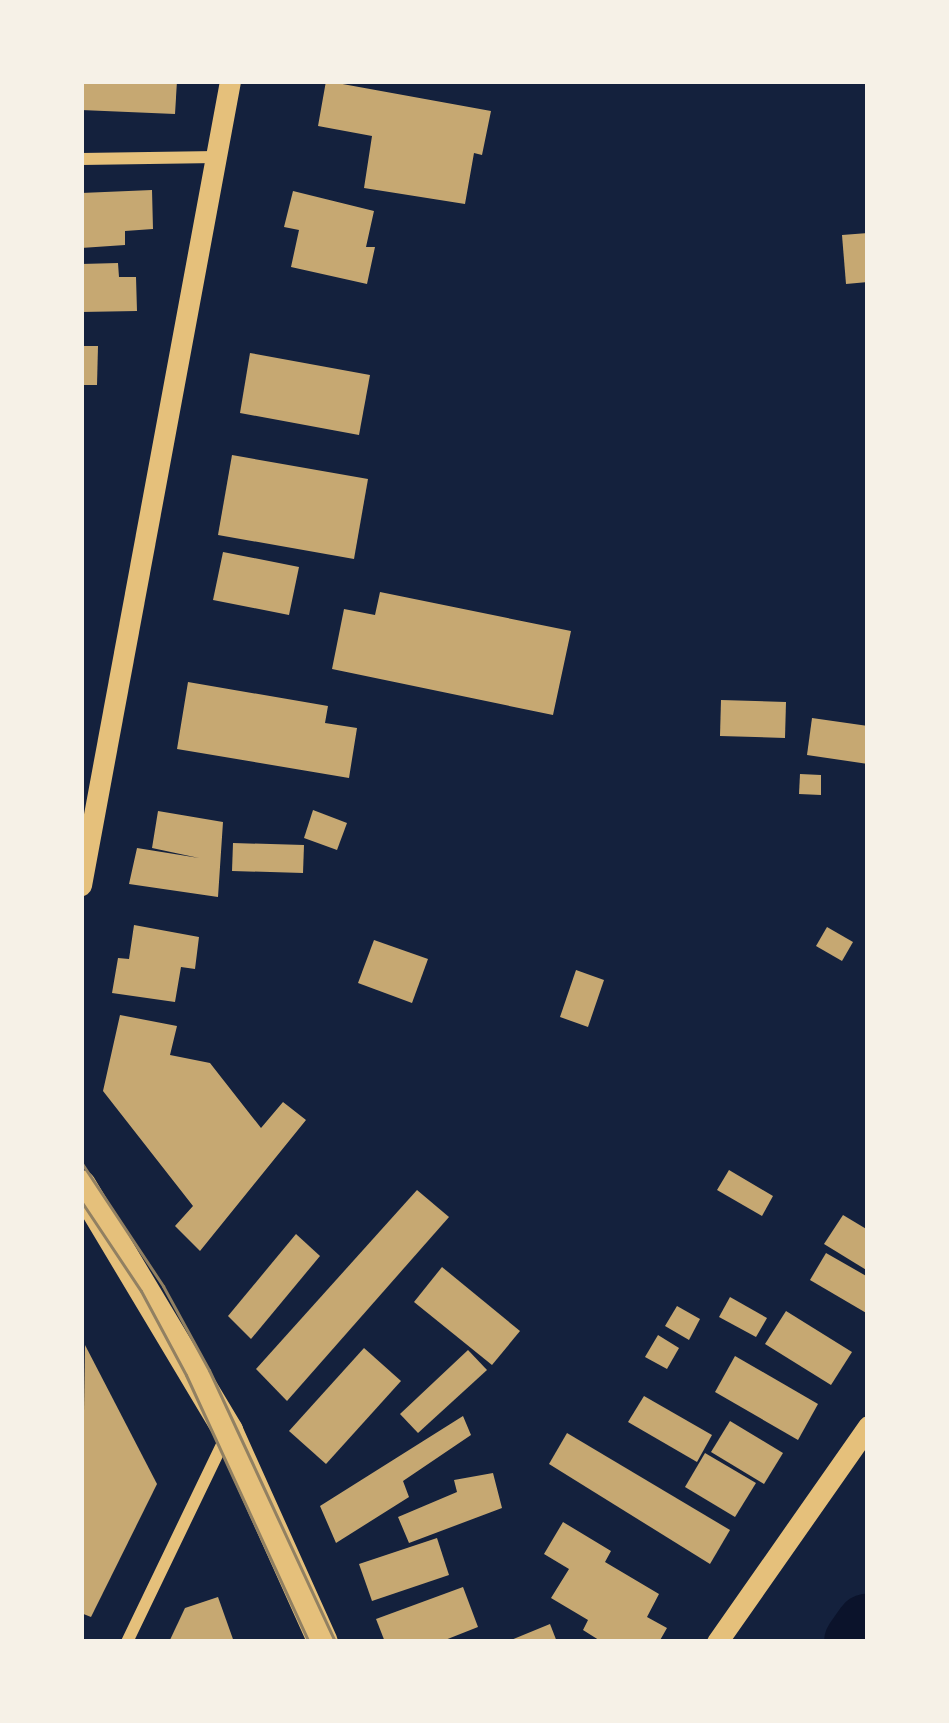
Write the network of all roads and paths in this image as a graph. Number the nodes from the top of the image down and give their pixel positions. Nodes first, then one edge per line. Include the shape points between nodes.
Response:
1 (230, 81) edge
2 (218, 157) junction
3 (81, 159) edge
4 (81, 885) edge
5 (81, 1184) edge
6 (868, 1426) edge
7 (228, 1431) junction
8 (127, 1642) edge
9 (322, 1642) edge
10 (717, 1642) edge

1 - 2 street
2 - 3 street
2 - 4 street
5 - 7 main road
6 - 10 street
7 - 8 street
7 - 9 main road

